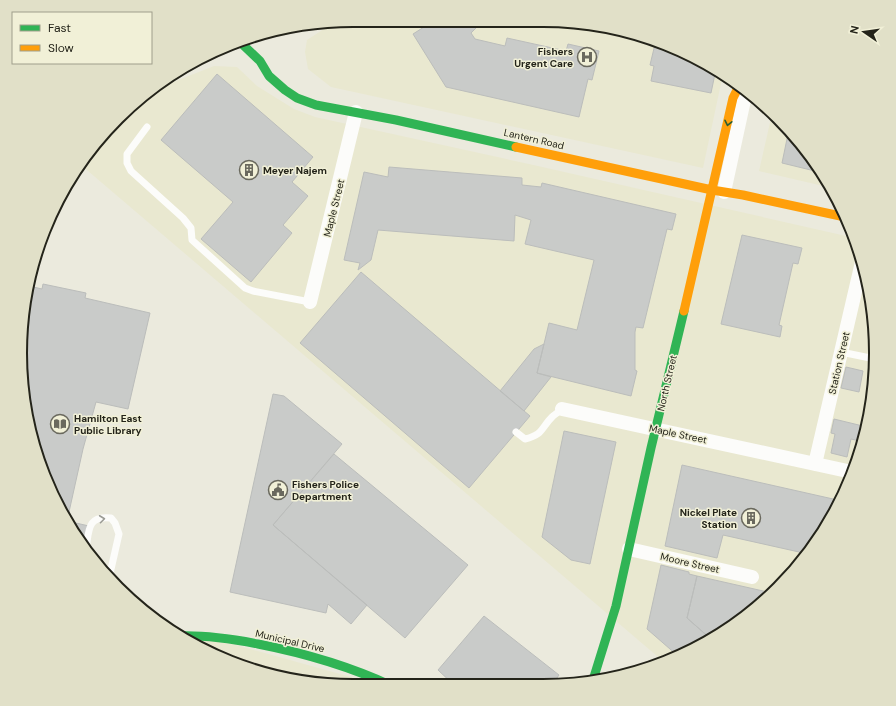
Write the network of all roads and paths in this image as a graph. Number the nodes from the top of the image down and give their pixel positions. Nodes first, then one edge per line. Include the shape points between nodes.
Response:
1 (244, 46) edge
2 (737, 91) edge
3 (744, 96) edge
4 (356, 112) junction
5 (147, 127) dead end
6 (718, 191) junction
7 (838, 216) edge
8 (859, 274) edge
9 (310, 302) joint
10 (841, 352) junction
11 (869, 358) edge
12 (562, 409) joint
13 (656, 429) junction
14 (516, 432) dead end
15 (815, 464) junction
16 (847, 471) edge
17 (87, 541) edge
18 (629, 549) junction
19 (111, 571) edge
20 (752, 577) dead end
21 (191, 636) edge
22 (595, 675) edge
23 (376, 679) edge

1 - 4 street, Lantern Road via 260,61 269,76 297,98 316,105
2 -> 6 street, North Street via 733,98
3 - 6 street, North Street
4 - 6 street, Lantern Road
4 - 9 street, Maple Street
5 - 9 lane via 127,154 126,164 183,218 191,228 192,240 245,288
6 - 7 street, Lantern Road
6 - 13 street, North Street
8 - 10 street, Station Street
10 - 11 lane
10 - 15 street, Station Street
12 - 13 street, Maple Street
12 - 14 lane, Maple Street via 537,435 525,439
13 - 15 street, Maple Street
13 - 18 street, North Street
15 - 16 street, Maple Street
17 -> 19 lane via 92,521 111,518 119,534
18 - 20 street, Moore Street
18 - 22 street, North Street via 616,606
21 - 23 street, Municipal Drive via 203,635 298,652 341,664

